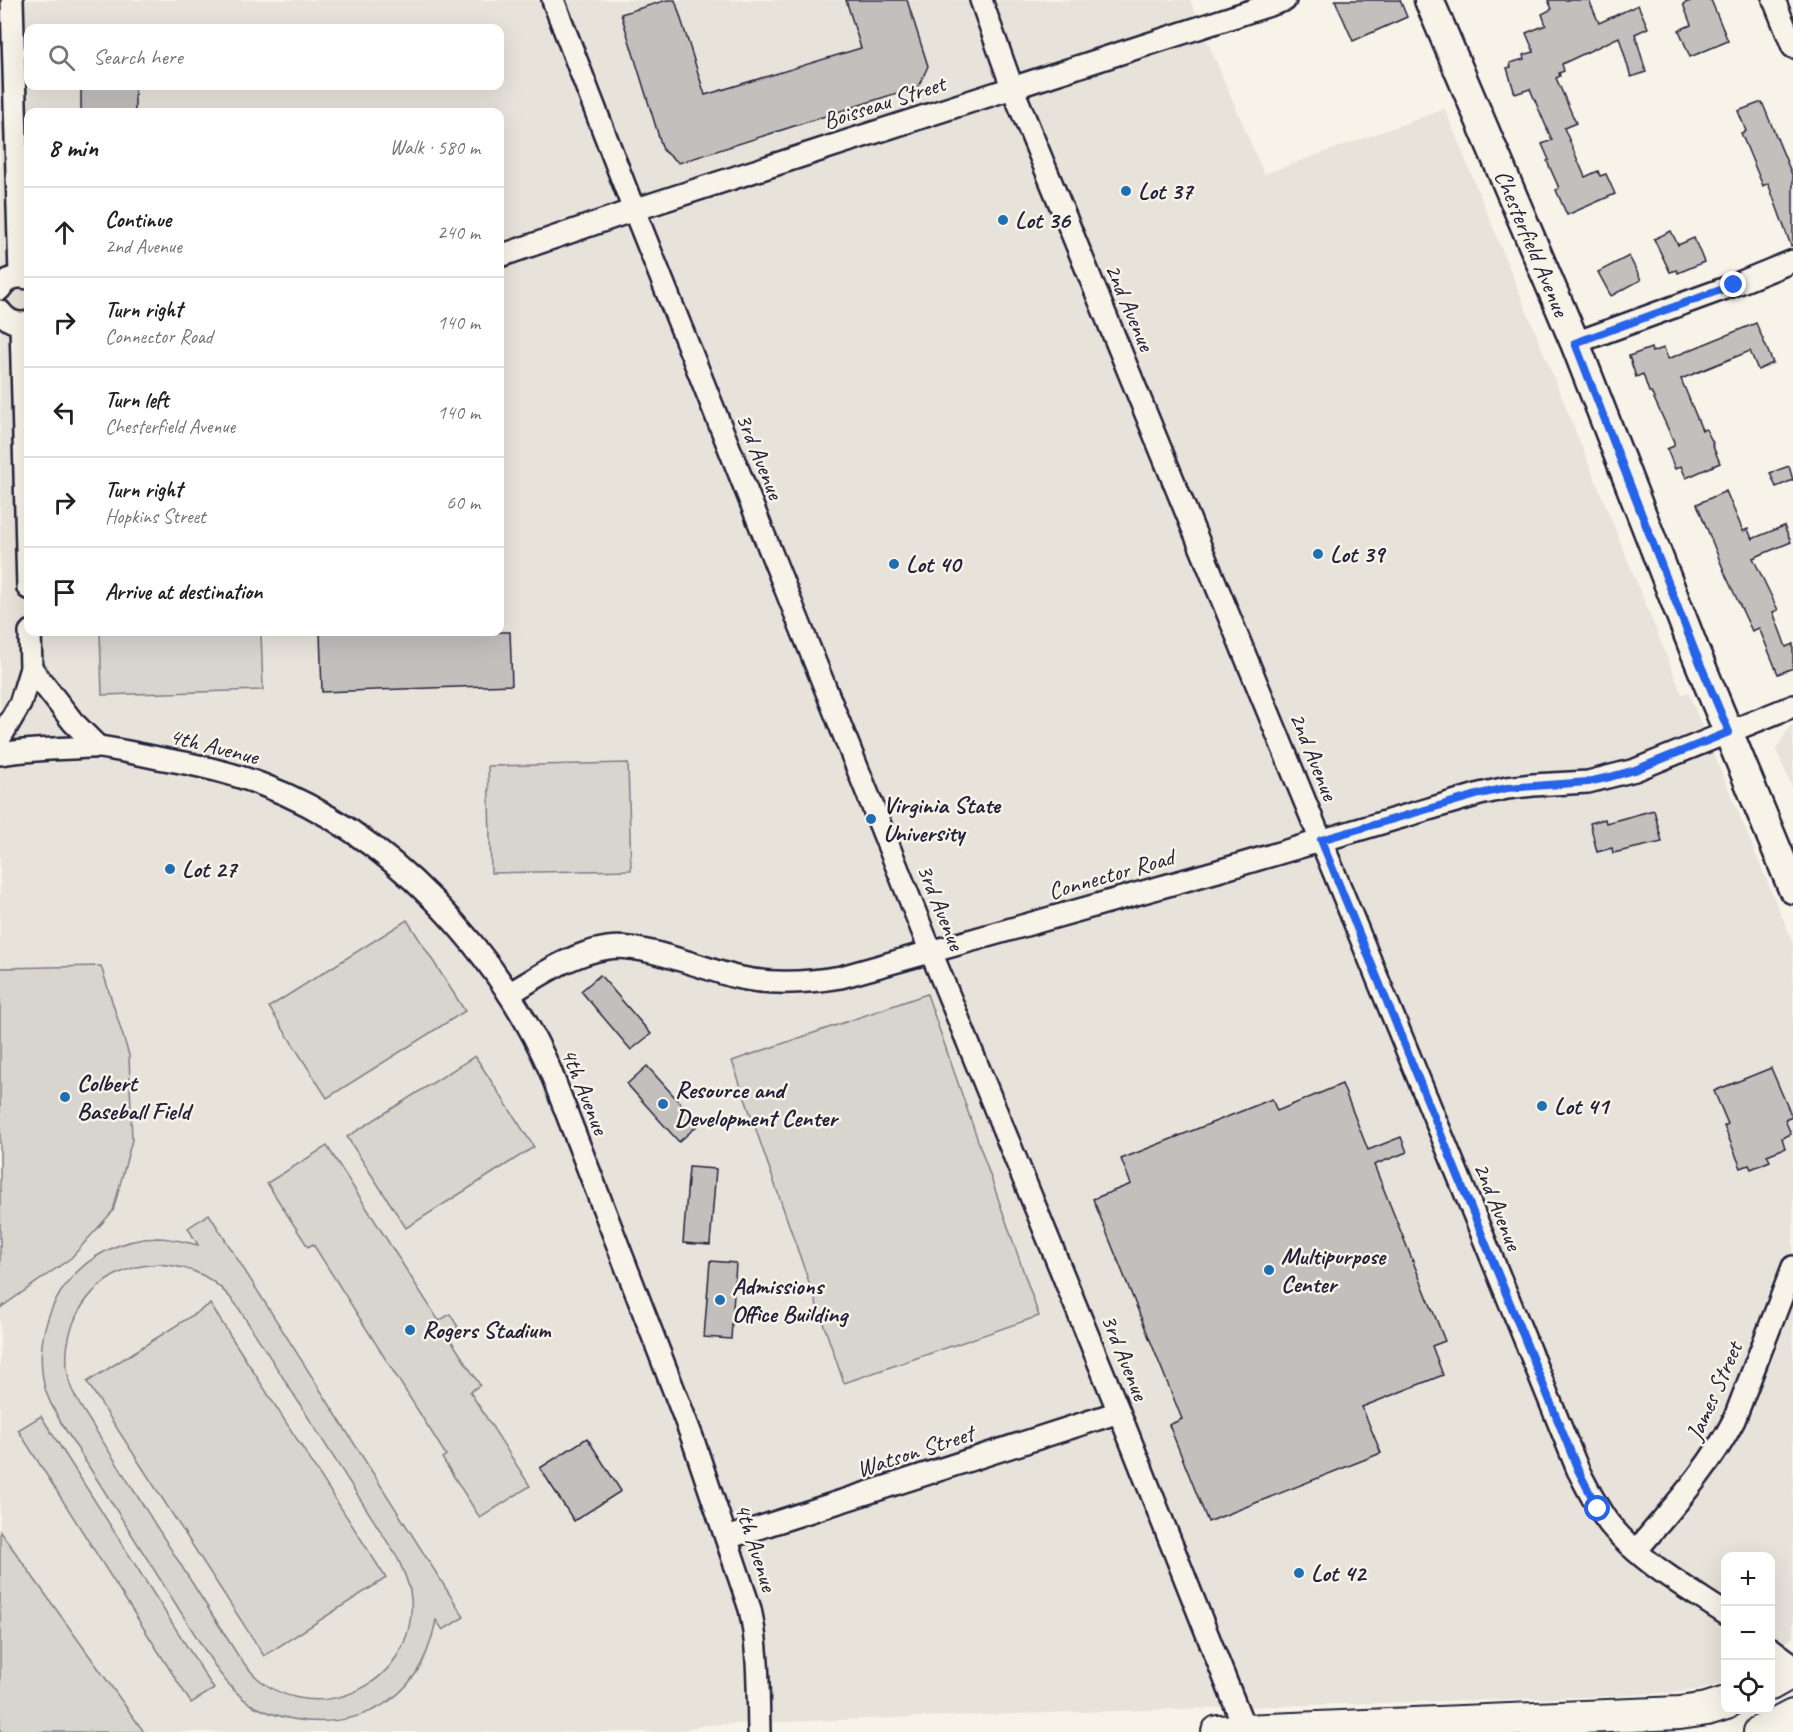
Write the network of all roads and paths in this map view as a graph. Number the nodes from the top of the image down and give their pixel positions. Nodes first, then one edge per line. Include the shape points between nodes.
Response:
1 (12, 0) edge
2 (553, 0) edge
3 (981, 0) edge
4 (1285, 0) edge
5 (1429, 0) edge
6 (1774, 0) edge
7 (1793, 47) edge
8 (1012, 87) junction
9 (634, 210) junction
10 (504, 255) edge
11 (1793, 261) edge
12 (24, 277) edge
13 (0, 289) edge
14 (0, 311) edge
15 (24, 323) edge
16 (1575, 343) junction
17 (30, 636) edge
18 (31, 668) junction
19 (1793, 706) edge
20 (1729, 732) junction
21 (0, 738) edge
22 (98, 747) junction
23 (0, 754) edge
24 (1321, 840) junction
25 (1793, 889) edge
26 (931, 952) junction
27 (509, 994) junction
28 (1793, 1268) edge
29 (1119, 1412) junction
30 (727, 1538) junction
31 (1636, 1551) junction
32 (1721, 1611) edge
33 (1775, 1652) edge
34 (1793, 1665) edge
35 (1793, 1671) edge
36 (1775, 1681) edge
37 (1721, 1704) edge
38 (1793, 1716) edge
39 (759, 1732) edge
40 (1236, 1732) edge
41 (1760, 1732) edge

1 - 12 street
2 - 9 street, 3rd Avenue
3 - 8 street, 2nd Avenue
4 - 8 street, Boisseau Street
5 - 16 main road, Chesterfield Avenue
6 - 7 street
8 - 9 street, Boisseau Street
8 - 24 street, 2nd Avenue
9 - 10 street, Boisseau Street
9 - 26 street, 3rd Avenue
11 - 16 street
12 - 13 street via 13,277
14 - 15 street via 11,322
16 - 20 main road, Chesterfield Avenue
17 - 18 street
18 - 21 street via 20,704
18 - 22 street
19 - 20 street, Connector Road
20 - 24 street, Connector Road via 1610,777 1507,788
20 - 25 main road, Chesterfield Avenue
22 - 23 street, 4th Avenue
22 - 27 street, 4th Avenue via 231,774 264,785 324,815 386,856 425,892
24 - 26 street, Connector Road
24 - 31 street, 2nd Avenue via 1578,1470 1598,1509
26 - 27 street, Connector Road via 841,976 789,983 739,977 638,949 611,947 559,965
26 - 29 street, 3rd Avenue
27 - 30 street, 4th Avenue via 524,1017 566,1110
28 - 31 street, James Street via 1722,1444
29 - 30 street, Watson Street
29 - 40 street, 3rd Avenue
30 - 39 street, 4th Avenue via 754,1631
31 - 32 street, 2nd Avenue
33 - 34 street
35 - 36 main road
37 - 40 main road via 1680,1713
38 - 41 main road

